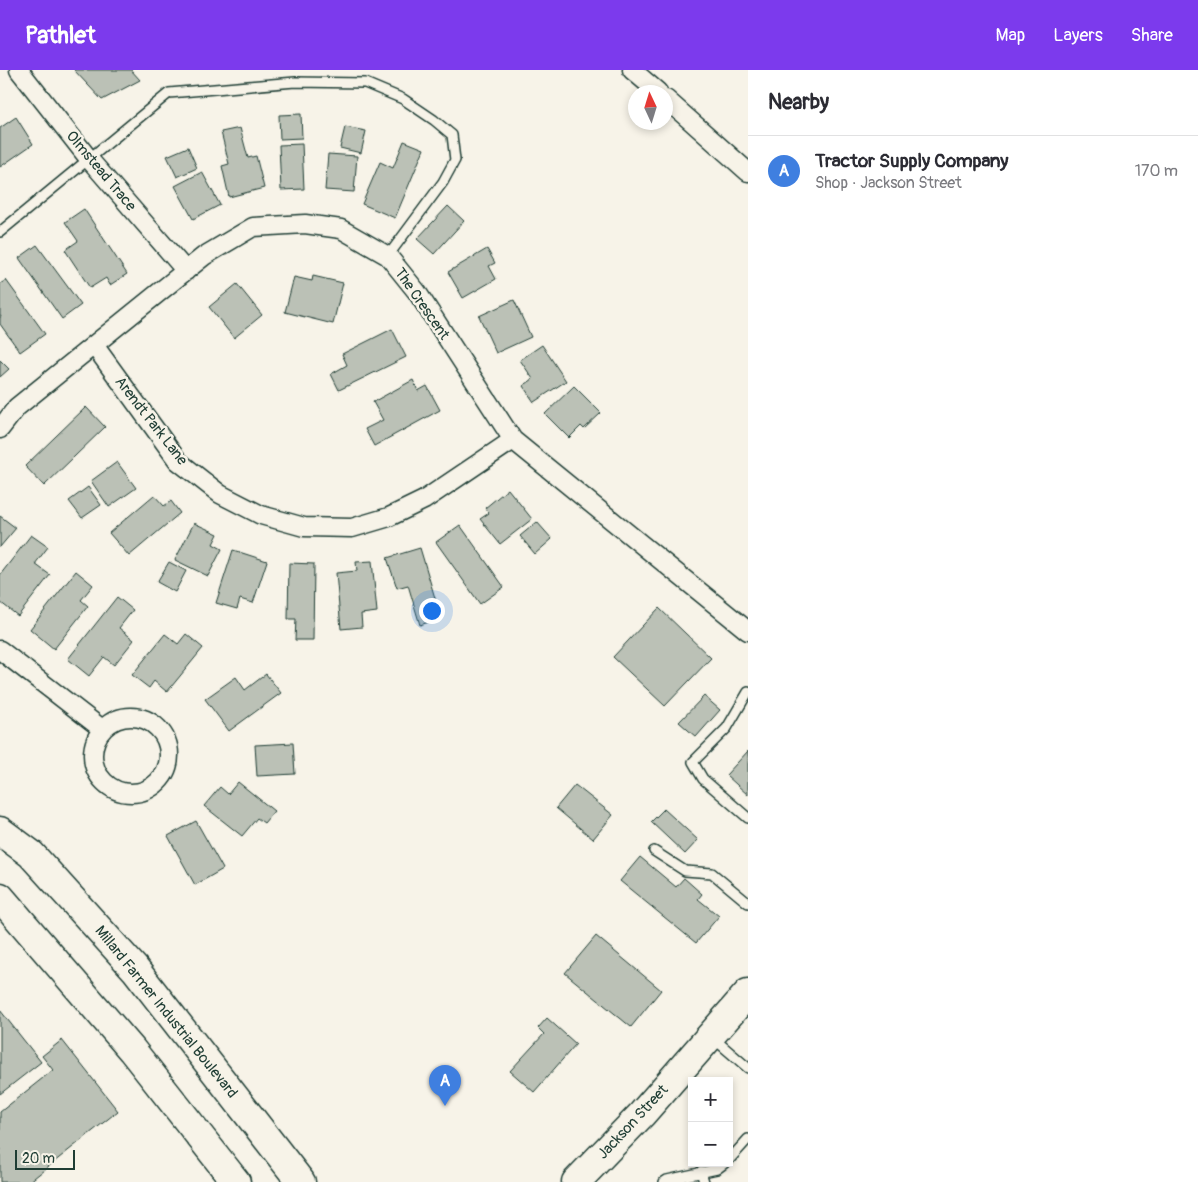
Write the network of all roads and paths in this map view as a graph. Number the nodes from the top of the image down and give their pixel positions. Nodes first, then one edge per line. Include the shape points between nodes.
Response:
1 (18, 70) edge
2 (632, 70) edge
3 (650, 85) edge
4 (673, 106) edge
5 (89, 159) junction
6 (748, 172) edge
7 (0, 232) edge
8 (388, 256) junction
9 (186, 270) junction
10 (94, 345) junction
11 (0, 429) edge
12 (513, 440) junction
13 (748, 631) edge
14 (0, 650) edge
15 (748, 692) edge
16 (102, 729) junction
17 (748, 818) edge
18 (0, 831) edge
19 (654, 851) dead end
20 (0, 896) edge
21 (748, 903) edge
22 (748, 993) edge
23 (711, 1036) junction
24 (748, 1068) edge
25 (748, 1139) edge
26 (733, 1156) edge
27 (720, 1167) edge
28 (701, 1171) junction
29 (236, 1182) edge
30 (301, 1182) edge
31 (576, 1182) edge
32 (664, 1182) edge
33 (704, 1182) edge

1 - 5 street, Olmstead Trace
2 - 3 street
4 - 6 street
5 - 7 lane
5 - 8 lane via 169,93 295,82 365,84 403,99 452,135 455,160 443,182
5 - 9 street, Olmstead Trace
8 - 9 street, The Crescent via 341,229 305,224 254,227
8 - 12 street, The Crescent via 417,292
9 - 10 street, The Crescent
10 - 11 street, The Crescent via 17,407
10 - 12 street, Arendt Park Lane via 178,461 220,494 261,515 304,527 352,528 389,517 424,500
12 - 13 street, The Crescent
14 - 16 street
15 - 17 lane via 727,728 693,762 703,779
16 - 16 street via 93,752 94,765 108,785 132,793 155,784 163,775 169,751 158,728 136,717 112,722
18 - 30 main road, Millard Farmer Industrial Boulevard via 31,854 135,969
19 - 21 lane via 685,871 712,873
20 - 29 main road via 132,1050
22 - 23 main road, Jackson Street
23 - 24 lane
23 - 31 main road, Jackson Street
25 - 26 lane
27 - 28 lane
28 - 32 lane
28 - 33 lane

